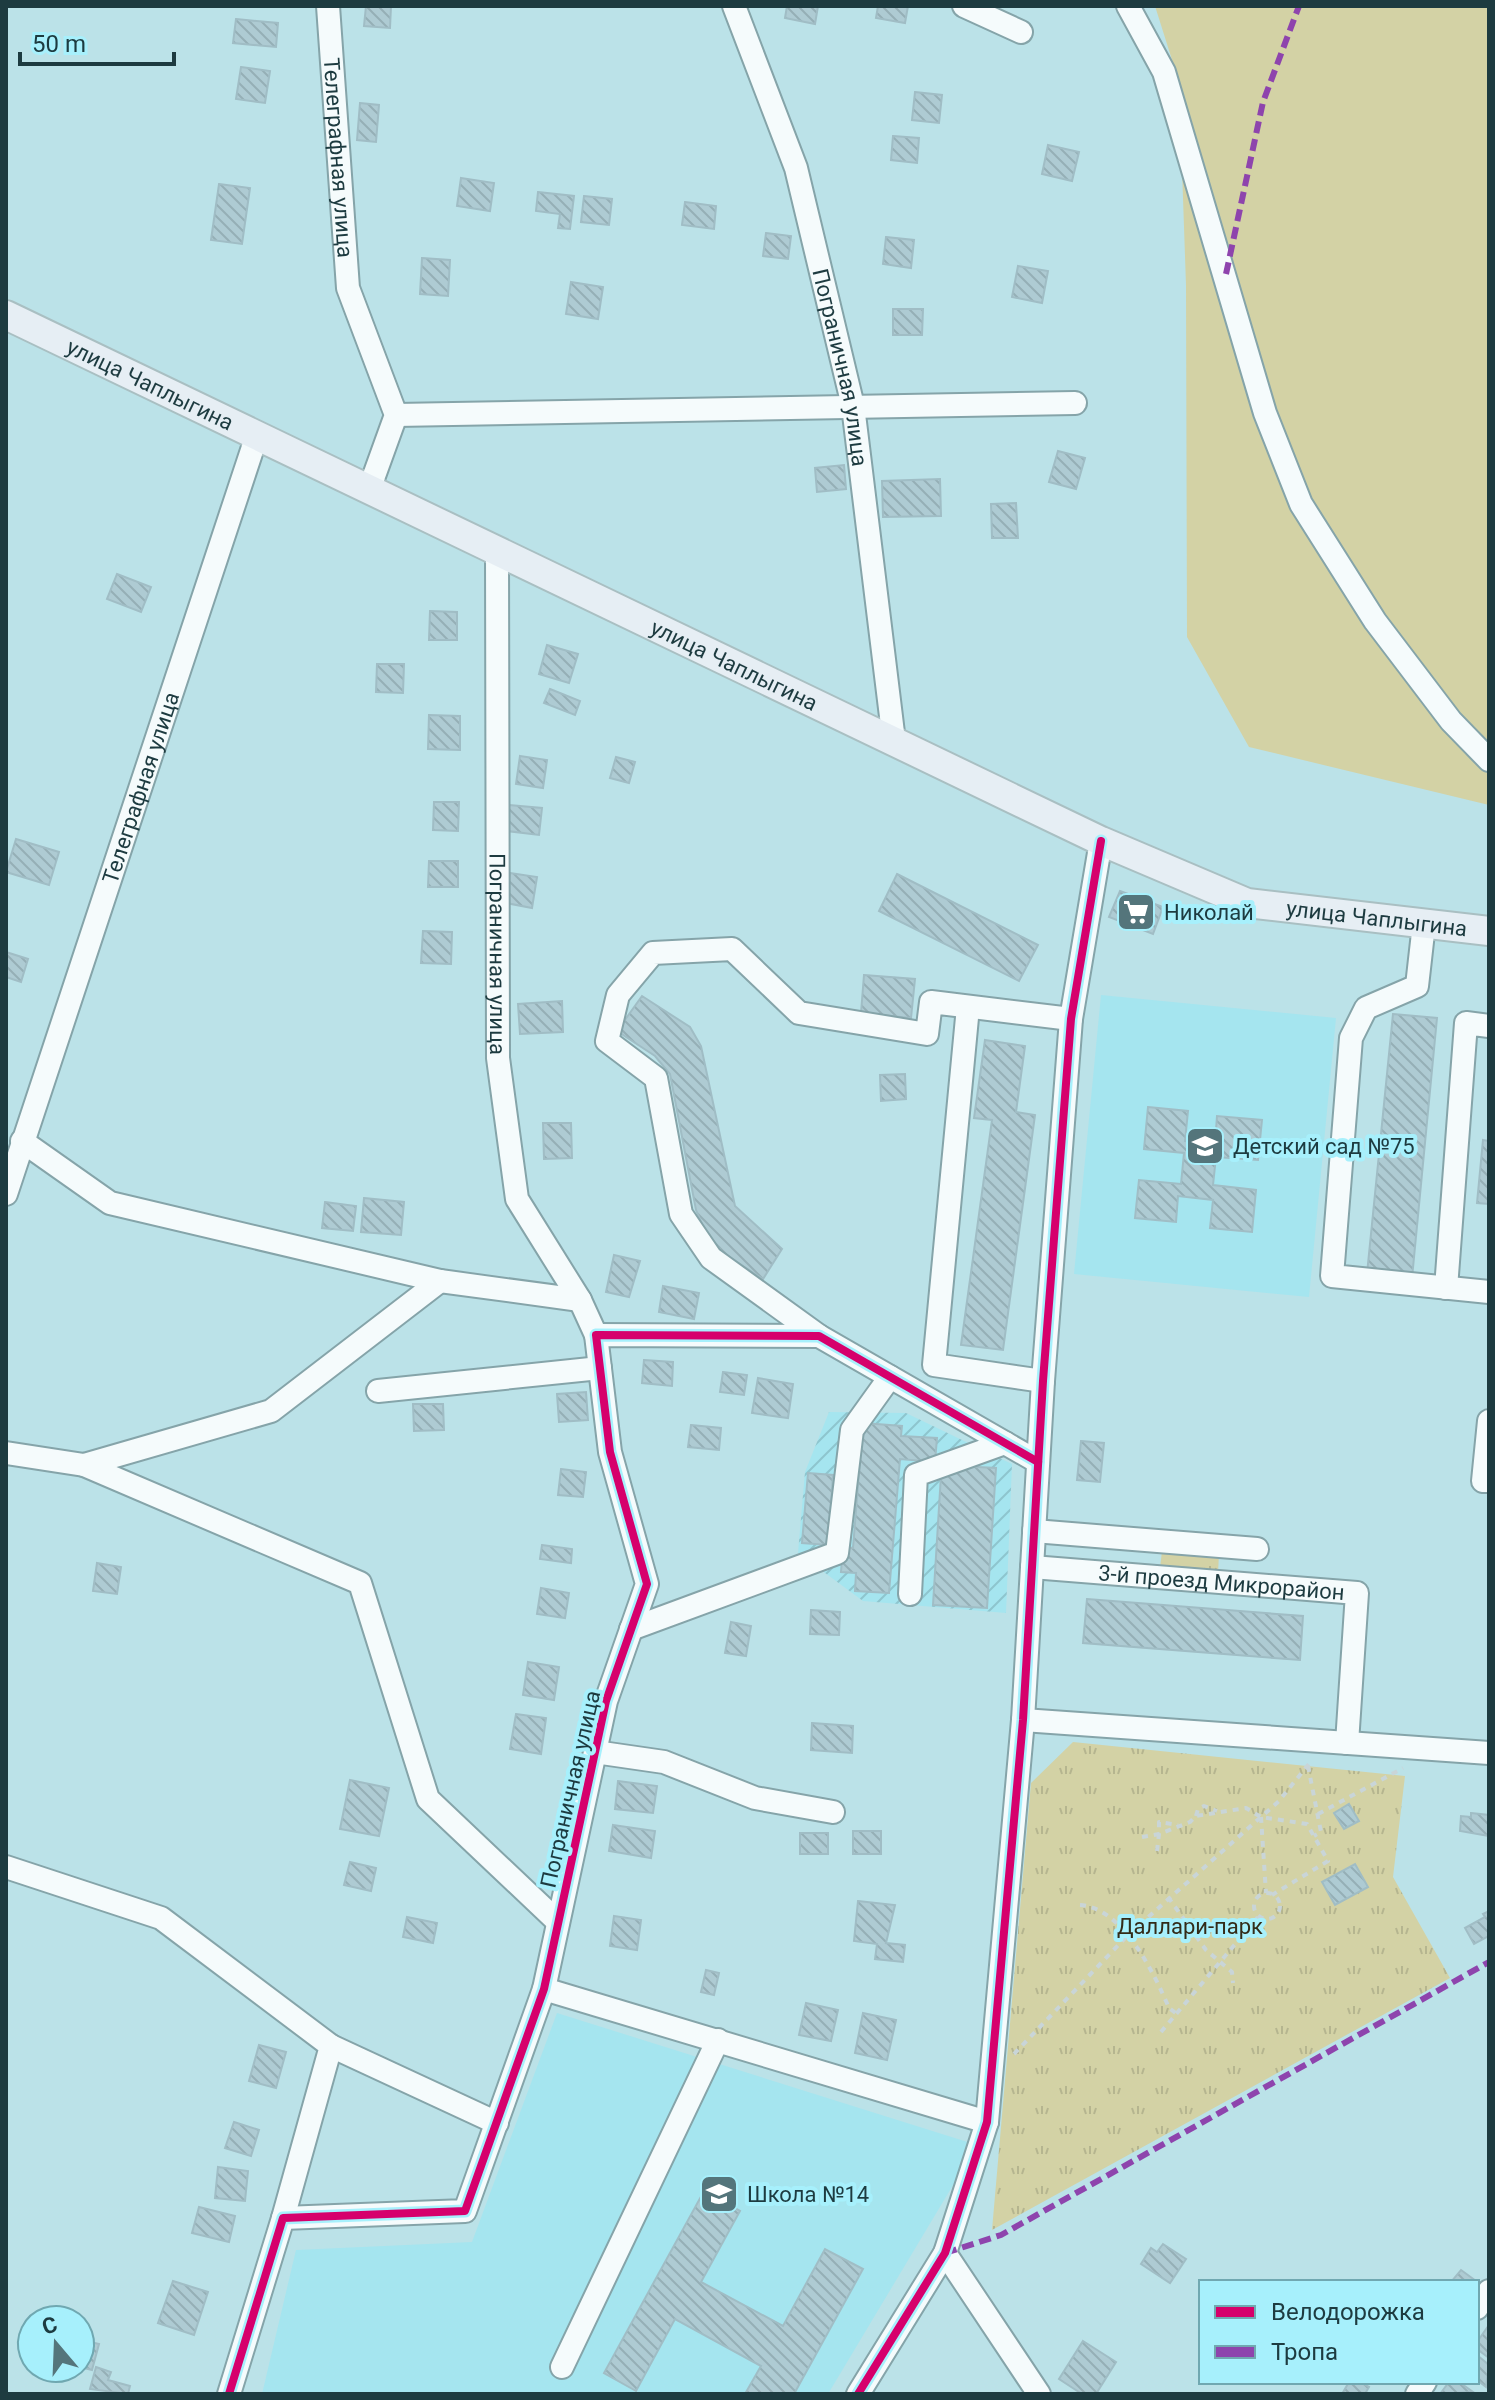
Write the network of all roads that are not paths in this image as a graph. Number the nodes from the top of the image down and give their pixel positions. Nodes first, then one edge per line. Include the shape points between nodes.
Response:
1 (328, 6) edge
2 (734, 6) edge
3 (964, 6) edge
4 (1128, 6) edge
5 (1021, 32) dead end
6 (6, 315) edge
7 (1075, 403) dead end
8 (853, 406) junction
9 (396, 415) junction
10 (257, 435) junction
11 (370, 487) junction
12 (497, 550) junction
13 (894, 741) junction
14 (1489, 760) edge
15 (1101, 841) junction
16 (1424, 924) junction
17 (1489, 931) edge
18 (968, 1007) junction
19 (1071, 1019) junction
20 (1489, 1026) edge
21 (22, 1141) junction
22 (6, 1194) edge
23 (440, 1281) junction
24 (1446, 1288) junction
25 (1489, 1292) edge
26 (580, 1300) junction
27 (596, 1335) junction
28 (819, 1336) junction
29 (600, 1368) junction
30 (890, 1377) junction
31 (1043, 1381) junction
32 (378, 1391) dead end
33 (1489, 1421) edge
34 (1005, 1443) junction
35 (6, 1453) edge
36 (1038, 1462) junction
37 (84, 1465) junction
38 (1489, 1481) edge
39 (1034, 1531) junction
40 (1136, 1539) junction
41 (1257, 1549) dead end
42 (1032, 1567) junction
43 (1133, 1574) junction
44 (910, 1594) dead end
45 (631, 1629) junction
46 (1023, 1720) junction
47 (1347, 1743) junction
48 (595, 1752) junction
49 (1489, 1753) edge
50 (833, 1812) dead end
51 (6, 1867) edge
52 (558, 1922) junction
53 (544, 1989) junction
54 (718, 2040) junction
55 (331, 2046) junction
56 (987, 2122) junction
57 (497, 2123) junction
58 (283, 2218) junction
59 (945, 2253) junction
60 (562, 2367) dead end
61 (229, 2394) edge
62 (858, 2394) edge
63 (1039, 2394) edge

1 - 9 street, Телеграфная улица via 348,288
2 - 8 street, Пограничная улица via 796,168
3 - 5 street
4 - 14 street via 1164,72 1265,413 1301,504 1375,621 1451,721
6 - 10 main road, улица Чаплыгина
7 - 8 street
8 - 9 street
8 - 13 street, Пограничная улица
9 - 11 street
10 - 11 main road, улица Чаплыгина
10 - 21 street, Телеграфная улица
11 - 12 main road, улица Чаплыгина
12 - 13 main road, улица Чаплыгина
12 - 26 street, Пограничная улица via 498,1058 517,1199
13 - 15 main road, улица Чаплыгина
15 - 16 main road, улица Чаплыгина via 1247,903
15 - 19 street
16 - 17 main road, улица Чаплыгина
16 - 24 street via 1417,986 1366,1008 1351,1038 1332,1276
18 - 19 street
18 - 28 street via 931,1002 927,1034 799,1013 732,949 653,953 618,995 607,1041 656,1078 681,1214 711,1258
18 - 31 street via 934,1365
19 - 31 street
20 - 24 street via 1466,1023
21 - 22 street, Телеграфная улица
21 - 23 street via 110,1203
23 - 26 street
23 - 37 street via 271,1411
24 - 25 street
26 - 27 street, Пограничная улица
27 - 28 street
27 - 29 street, Пограничная улица
28 - 30 street
29 - 32 street
29 - 45 street, Пограничная улица via 610,1452 647,1584
30 - 34 street
30 - 45 street via 852,1430 837,1553
31 - 36 street
33 - 38 street via 1483,1481
34 - 36 street
34 - 44 street via 916,1475
35 - 37 street
36 - 39 street
37 - 52 street via 360,1583 428,1799
39 - 40 street
39 - 42 street
40 - 41 street
40 - 43 street
42 - 43 street, 3-й проезд Микрорайон
42 - 46 street
43 - 47 street, 3-й проезд Микрорайон via 1357,1593
45 - 48 street, Пограничная улица
46 - 47 street
46 - 56 street
47 - 49 street
48 - 50 street via 664,1762 755,1798
48 - 52 street, Пограничная улица
51 - 55 street via 161,1918
52 - 53 street, Пограничная улица
53 - 54 street
53 - 57 street, Пограничная улица
54 - 56 street
54 - 60 street
55 - 57 street
55 - 58 street
56 - 59 street
57 - 58 street, Пограничная улица via 465,2211
58 - 61 street
59 - 62 street
59 - 63 street

